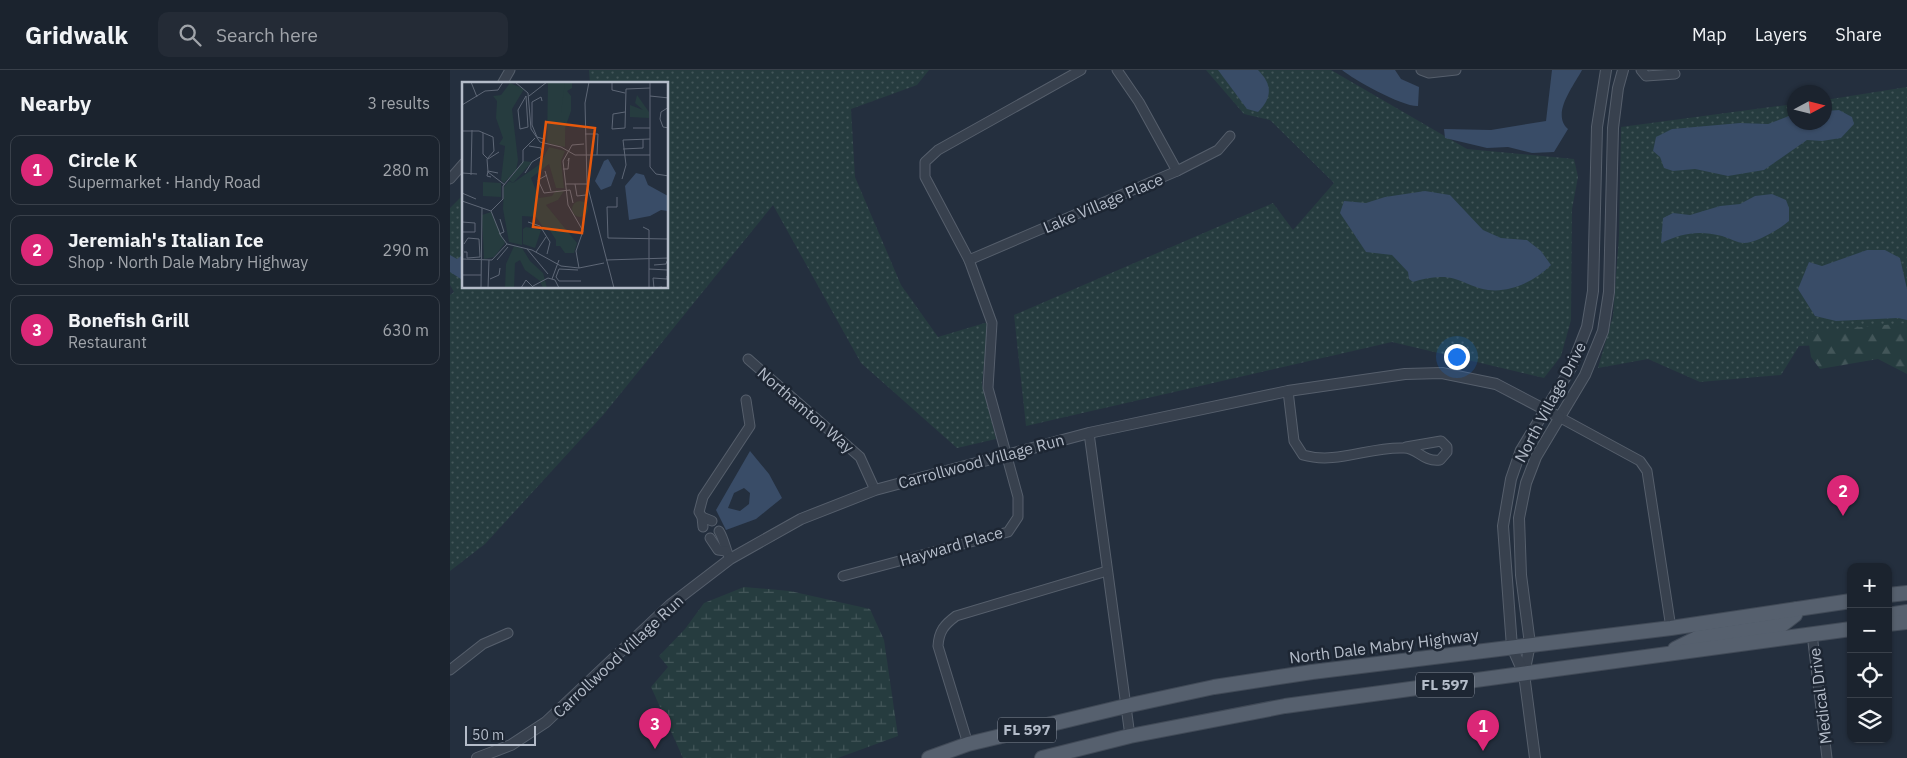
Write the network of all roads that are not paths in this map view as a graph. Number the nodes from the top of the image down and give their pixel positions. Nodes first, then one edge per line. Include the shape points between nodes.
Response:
1 (510, 70) edge
2 (1081, 70) edge
3 (1117, 70) edge
4 (1422, 70) edge
5 (1456, 70) edge
6 (1606, 70) edge
7 (1623, 70) edge
8 (1641, 70) edge
9 (1674, 74) dead end
10 (503, 82) edge
11 (1230, 136) dead end
12 (462, 165) edge
13 (1177, 171) junction
14 (450, 179) edge
15 (969, 260) junction
16 (748, 359) dead end
17 (1288, 391) junction
18 (746, 400) dead end
19 (1545, 410) junction
20 (1560, 417) junction
21 (1089, 433) junction
22 (1406, 447) dead end
23 (1007, 453) junction
24 (875, 490) junction
25 (702, 517) junction
26 (712, 521) dead end
27 (1503, 526) junction
28 (703, 527) dead end
29 (1520, 529) junction
30 (719, 531) dead end
31 (710, 538) dead end
32 (728, 555) junction
33 (1107, 571) junction
34 (843, 576) dead end
35 (1907, 593) edge
36 (1892, 595) edge
37 (1847, 602) edge
38 (1797, 609) junction
39 (1907, 612) edge
40 (1892, 614) edge
41 (1907, 622) edge
42 (1847, 623) edge
43 (1892, 624) edge
44 (1671, 628) junction
45 (1847, 630) edge
46 (508, 633) dead end
47 (1812, 634) junction
48 (1530, 644) junction
49 (1512, 647) junction
50 (1665, 654) junction
51 (450, 670) edge
52 (1524, 674) junction
53 (1126, 706) junction
54 (1130, 736) junction
55 (968, 744) junction
56 (476, 758) edge
57 (929, 758) edge
58 (1042, 758) edge
59 (1535, 758) edge
60 (1827, 758) edge

1 - 10 street
2 - 15 street, Hayward Place via 938,150 925,162 925,177
3 - 13 street via 1139,102
4 - 5 street via 1429,73
6 - 19 street, North Village Drive via 1597,126 1593,291 1587,327 1571,368
7 - 20 street, North Village Drive via 1613,128 1609,292 1603,331 1585,375
8 - 9 street via 1646,76
11 - 13 street, Lake Village Place via 1218,150
12 - 14 street
13 - 15 street, Lake Village Place
15 - 23 street, Hayward Place via 992,323 988,388
16 - 24 street, Northamton Way via 860,456
17 - 19 street, Carrollwood Village Run via 1405,374 1442,373 1496,384
17 - 21 street, Carrollwood Village Run
17 - 22 street via 1294,441 1303,455 1319,460
18 - 25 street via 750,426 703,497 699,512
19 - 20 street, Carrollwood Village Run
19 - 27 street, North Village Drive via 1518,457
20 - 29 street, North Village Drive via 1536,457 1526,483
20 - 44 street via 1640,461 1648,471
21 - 23 street, Carrollwood Village Run
21 - 33 street
23 - 24 street, Carrollwood Village Run
23 - 34 street, Hayward Place via 1018,497 1018,517 1008,532
24 - 32 street, Carrollwood Village Run via 801,518
25 - 26 street
25 - 28 street
27 - 29 street
27 - 49 street, North Village Drive
29 - 48 street, North Village Drive
30 - 32 street via 727,544
31 - 32 street via 718,550
32 - 56 street, Carrollwood Village Run via 546,722 511,745
33 - 53 street
33 - 55 street via 956,616 944,625 938,646
35 - 36 main road
37 - 38 main road, North Dale Mabry Highway / FL 597
38 - 44 main road, North Dale Mabry Highway / FL 597
38 - 50 main road via 1795,615 1782,625 1697,638
39 - 40 main road
41 - 43 main road
42 - 47 main road
44 - 48 main road, North Dale Mabry Highway / FL 597
45 - 47 main road, FL 597
46 - 51 street via 482,644
47 - 50 main road, FL 597
47 - 60 street, Medical Drive
48 - 49 main road, North Dale Mabry Highway / FL 597
48 - 52 street, North Village Drive
49 - 52 street, North Village Drive
49 - 53 main road, North Dale Mabry Highway / FL 597 via 1214,687
50 - 52 main road, FL 597
52 - 54 main road, FL 597 via 1285,706
52 - 59 street
53 - 54 street
53 - 55 main road, North Dale Mabry Highway / FL 597
54 - 58 main road, FL 597
55 - 57 main road, North Dale Mabry Highway / FL 597

